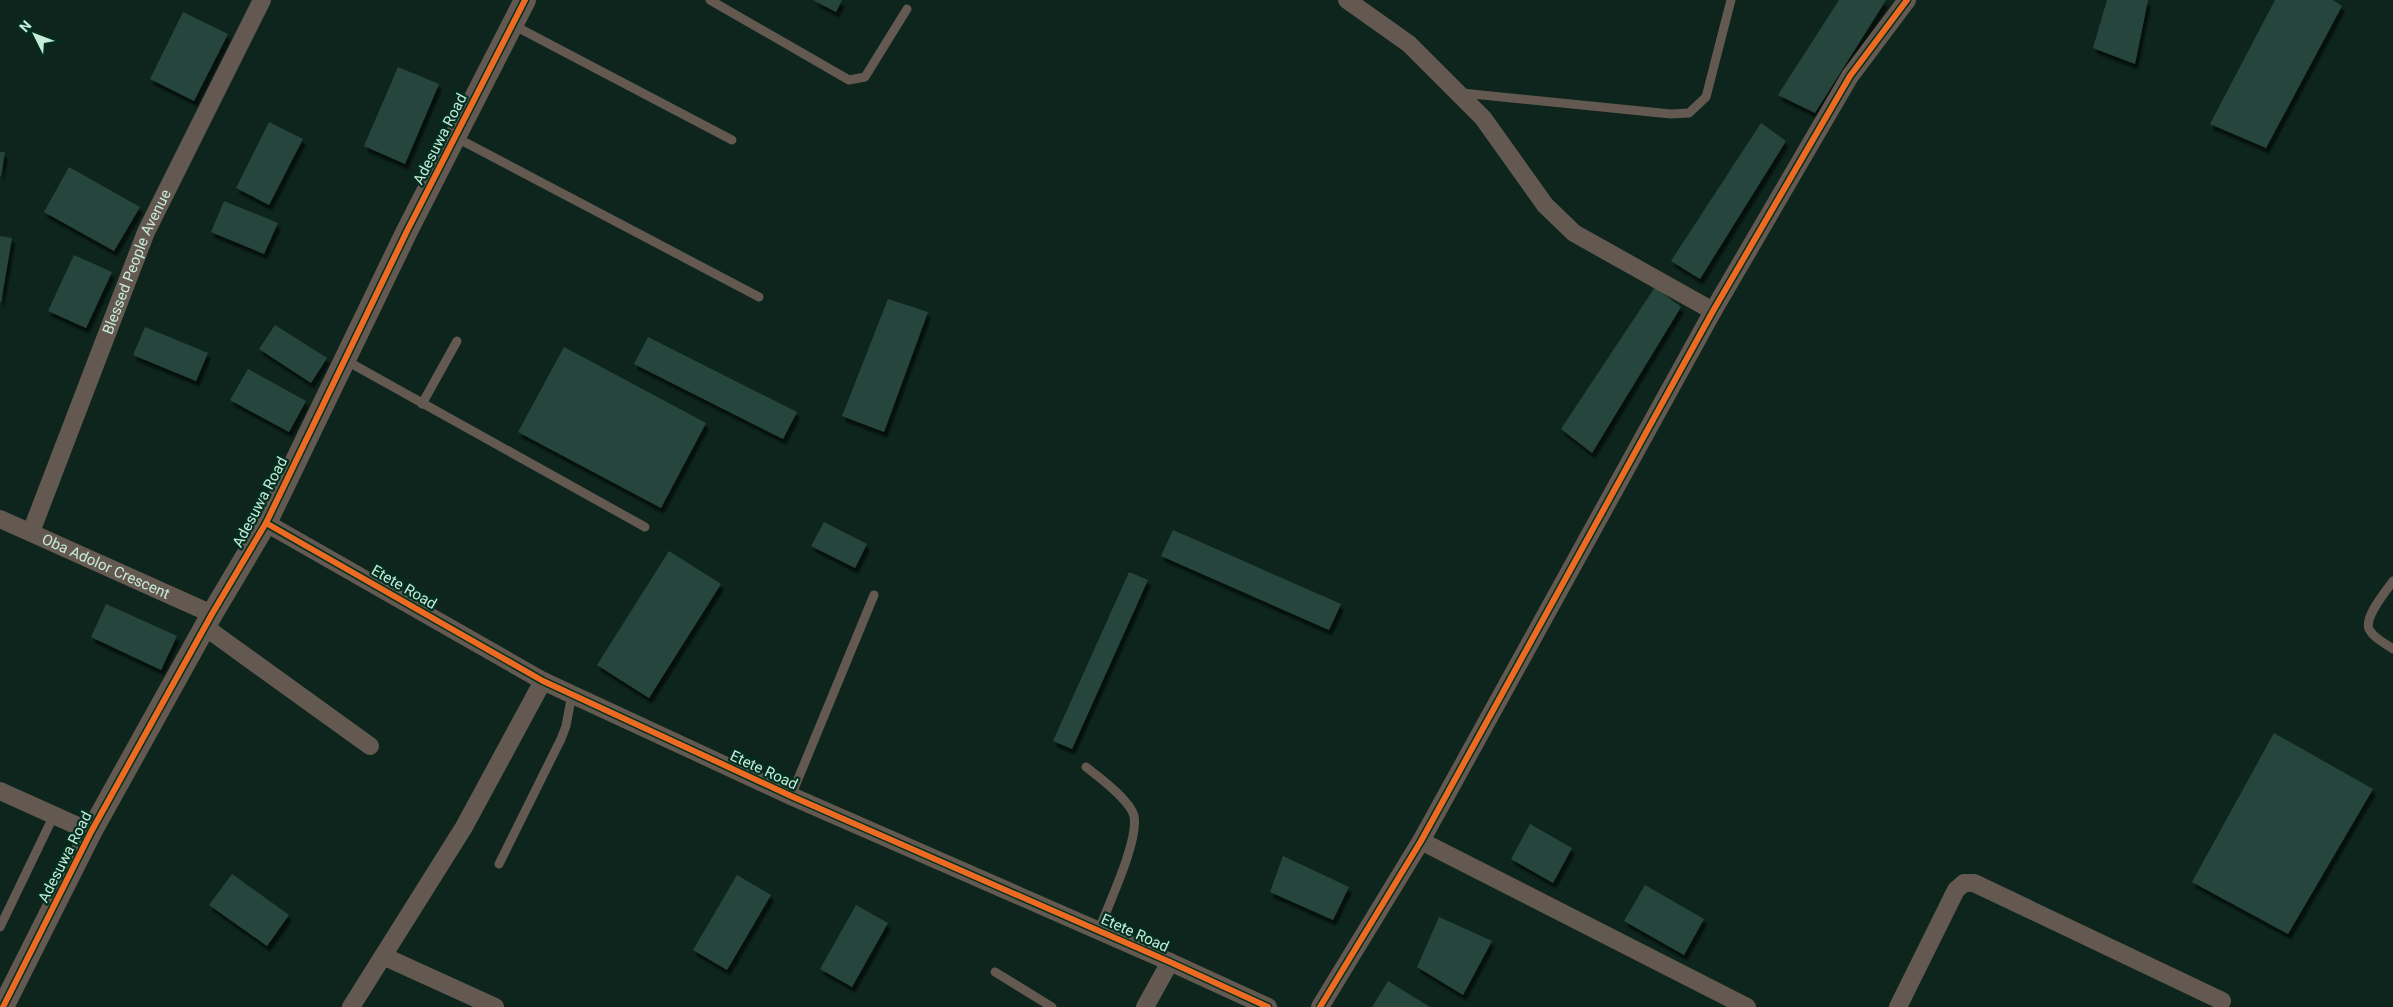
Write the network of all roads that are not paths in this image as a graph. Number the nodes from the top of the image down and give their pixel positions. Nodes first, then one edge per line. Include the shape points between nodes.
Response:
1 (262, 0) edge
2 (525, 0) edge
3 (710, 0) edge
4 (1348, 0) edge
5 (1730, 0) edge
6 (1907, 0) edge
7 (907, 9) dead end
8 (512, 25) junction
9 (1459, 93) junction
10 (455, 137) junction
11 (732, 140) dead end
12 (759, 297) dead end
13 (1713, 311) junction
14 (457, 341) dead end
15 (345, 360) junction
16 (422, 404) junction
17 (0, 519) edge
18 (266, 523) junction
19 (645, 527) dead end
20 (31, 532) junction
21 (2393, 581) edge
22 (874, 595) dead end
23 (208, 621) junction
24 (2393, 649) edge
25 (543, 681) junction
26 (572, 694) junction
27 (370, 746) dead end
28 (1086, 767) dead end
29 (0, 791) edge
30 (791, 796) junction
31 (54, 815) junction
32 (91, 832) junction
33 (1420, 841) junction
34 (499, 864) dead end
35 (0, 927) edge
36 (1099, 930) junction
37 (383, 956) junction
38 (1170, 962) junction
39 (994, 972) dead end
40 (2222, 1002) dead end
41 (3, 1007) edge
42 (351, 1007) edge
43 (494, 1007) edge
44 (1052, 1007) edge
45 (1145, 1007) edge
46 (1268, 1007) edge
47 (1320, 1007) edge
48 (1747, 1007) edge
49 (1898, 1007) edge

1 - 20 street, Blessed People Avenue via 146,232
2 - 8 street, Adesuwa Road
3 - 7 lane via 849,80 866,77
4 - 9 street via 1408,44
5 - 9 lane via 1706,97 1689,113 1670,114
6 - 13 street via 1850,76
8 - 10 street, Adesuwa Road
8 - 11 lane
9 - 13 street via 1484,118 1546,205 1574,233
10 - 12 lane
10 - 15 street, Adesuwa Road
13 - 33 street
14 - 16 lane
15 - 16 lane
15 - 18 street, Adesuwa Road
16 - 19 lane
17 - 20 street, Oba Adolor Crescent
18 - 23 street, Adesuwa Road
18 - 25 street, Etete Road
20 - 23 street, Oba Adolor Crescent
21 - 24 lane via 2369,618 2368,628
22 - 30 lane
23 - 27 street, Oba Adolor Crescent
23 - 32 street, Adesuwa Road
25 - 26 street, Etete Road
25 - 37 street via 464,827
26 - 30 street, Etete Road
26 - 34 lane via 561,739
28 - 36 lane via 1127,804 1134,815 1132,843
29 - 31 street
30 - 36 street, Etete Road
31 - 32 street
31 - 35 lane
32 - 41 street, Adesuwa Road
33 - 47 street
33 - 48 street
36 - 38 street, Etete Road
37 - 42 street
37 - 43 street
38 - 45 street
38 - 46 street, Etete Road
39 - 44 lane
40 - 49 street via 1974,883 1964,882 1956,890

